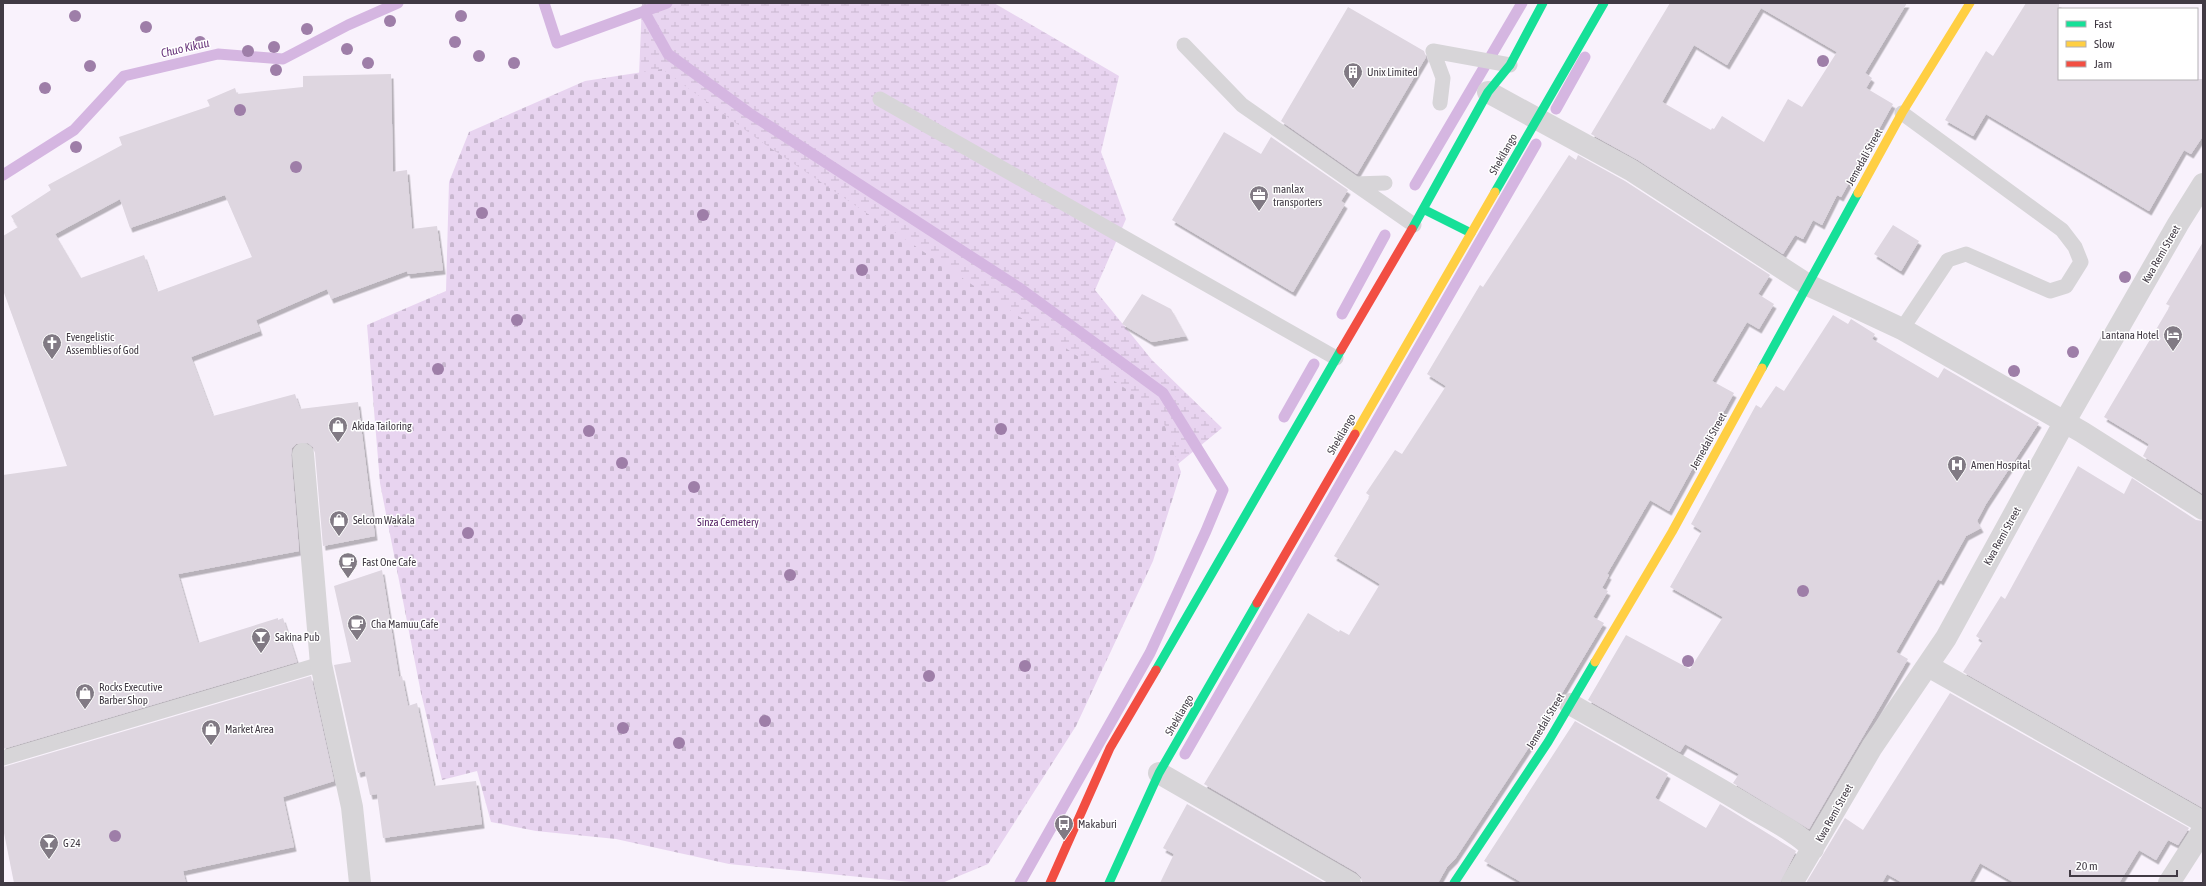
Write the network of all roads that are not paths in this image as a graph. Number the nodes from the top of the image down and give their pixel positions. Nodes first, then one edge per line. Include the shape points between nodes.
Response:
1 (1544, 3) edge
2 (1604, 3) edge
3 (1970, 3) edge
4 (1184, 45) dead end
5 (1510, 65) junction
6 (1488, 92) junction
7 (880, 99) dead end
8 (1440, 103) dead end
9 (1902, 112) junction
10 (1537, 117) junction
11 (1385, 183) dead end
12 (1355, 184) junction
13 (2203, 184) edge
14 (1423, 208) junction
15 (1414, 225) junction
16 (1471, 233) junction
17 (1808, 285) junction
18 (1902, 328) junction
19 (1336, 358) junction
20 (2064, 423) junction
21 (303, 454) dead end
22 (2203, 509) edge
23 (321, 664) junction
24 (1928, 666) junction
25 (1570, 704) junction
26 (3, 758) edge
27 (1159, 773) junction
28 (2203, 822) edge
29 (2203, 830) edge
30 (1813, 849) junction
31 (360, 883) edge
32 (1050, 883) edge
33 (1109, 883) edge
34 (1350, 883) edge
35 (1454, 883) edge
36 (1792, 883) edge
37 (2169, 883) edge

1 - 5 main road
2 - 10 main road, Shekilango
3 - 9 main road, Jemedali Street
4 - 12 lane via 1242,105
5 - 6 main road
5 - 8 lane via 1434,51 1443,78
6 - 10 street
6 - 14 main road
7 - 19 lane
9 - 17 main road, Jemedali Street
9 - 18 lane via 2062,230 2075,247 2081,262 2066,286 2050,291 1966,254 1948,260
10 - 16 main road, Shekilango
10 - 17 street via 1631,170
11 - 12 lane
12 - 15 lane
13 - 20 street, Kwa Remi Street
14 - 15 main road
14 - 16 main road
15 - 19 main road
16 - 27 main road, Shekilango
17 - 18 street
17 - 25 main road, Jemedali Street via 1672,532
18 - 20 street
19 - 32 main road via 1110,748
20 - 22 street
20 - 24 street, Kwa Remi Street via 1946,638
21 - 23 street
23 - 26 lane
23 - 31 street via 352,807
24 - 28 street
24 - 30 street, Kwa Remi Street via 1872,747
25 - 30 street via 1739,801 1807,842
25 - 35 main road, Jemedali Street via 1548,742
27 - 33 main road, Shekilango
27 - 34 street
29 - 37 street
30 - 36 street, Kwa Remi Street

